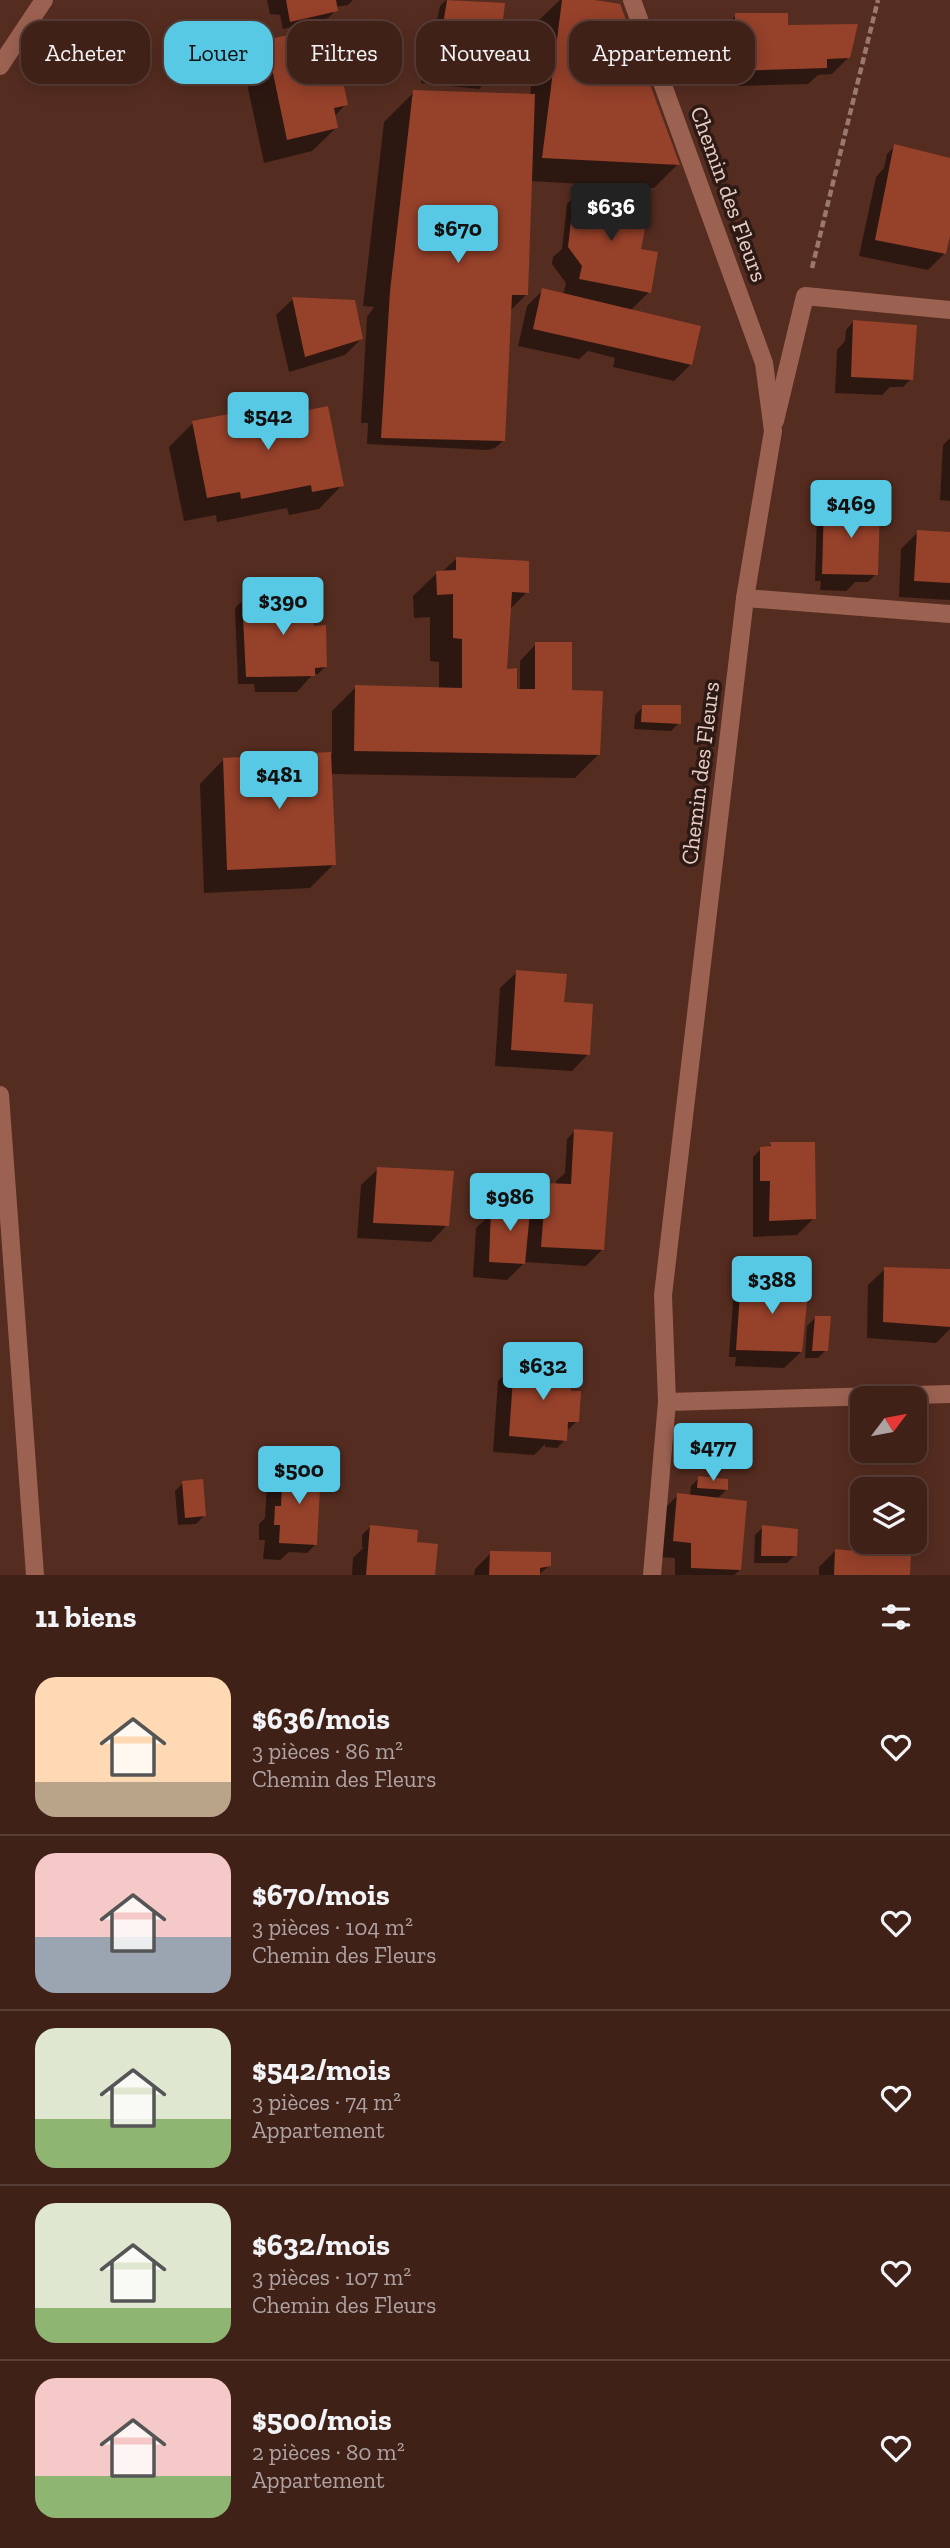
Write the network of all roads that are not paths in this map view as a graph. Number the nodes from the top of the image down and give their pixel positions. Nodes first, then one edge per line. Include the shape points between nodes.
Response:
1 (44, 0) edge
2 (632, 0) edge
3 (0, 66) edge
4 (950, 310) edge
5 (773, 431) junction
6 (745, 598) junction
7 (950, 614) edge
8 (0, 1095) edge
9 (950, 1394) edge
10 (667, 1402) junction
11 (35, 1575) edge
12 (652, 1575) edge

1 - 3 street
2 - 5 street, Chemin des Fleurs via 764,362
4 - 5 street via 805,296
5 - 6 street, Chemin des Fleurs
6 - 7 street
6 - 10 street, Chemin des Fleurs via 663,1295
8 - 11 street
9 - 10 street
10 - 12 street, Chemin des Fleurs

